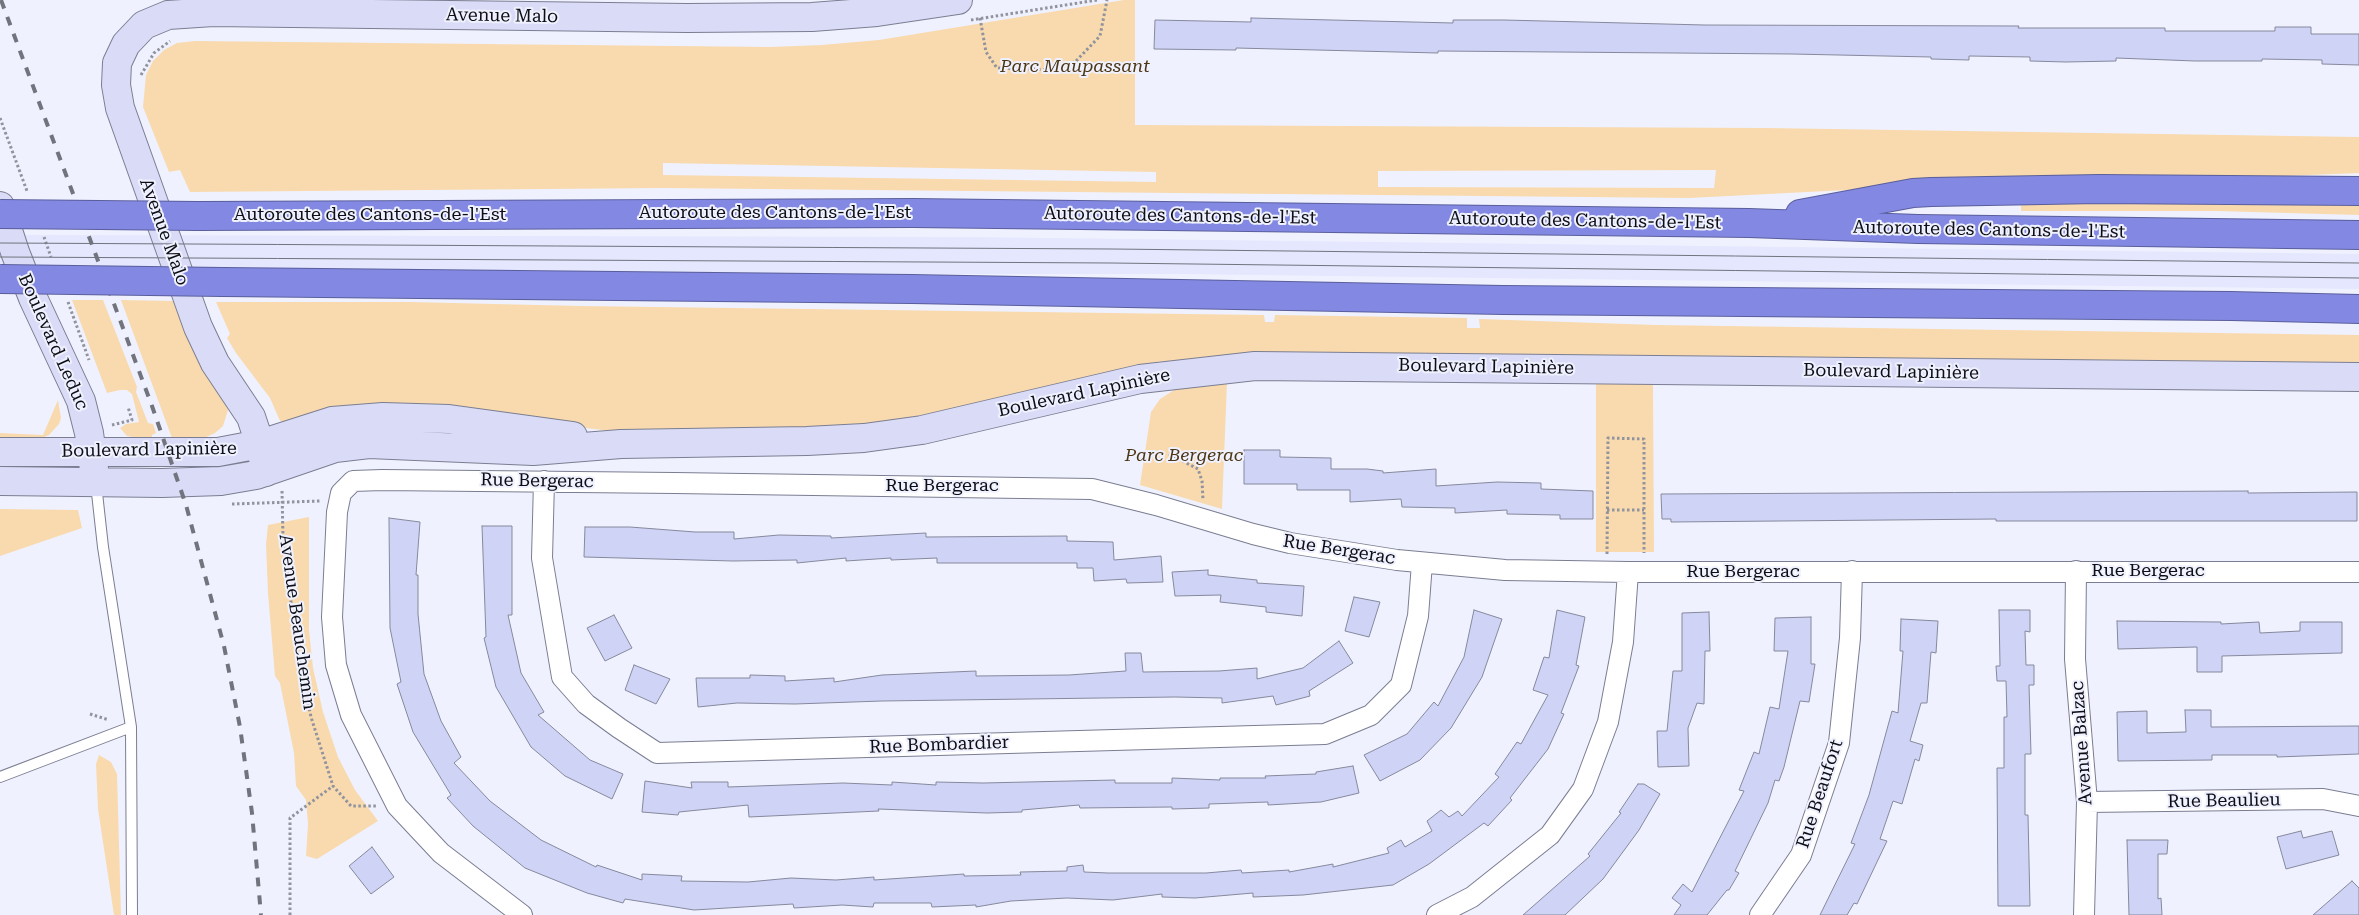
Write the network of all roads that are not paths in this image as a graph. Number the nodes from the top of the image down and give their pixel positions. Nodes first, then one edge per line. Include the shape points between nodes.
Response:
1 (958, 0) edge
2 (480, 8) edge
3 (2359, 191) edge
4 (0, 206) edge
5 (0, 214) edge
6 (1749, 224) junction
7 (2359, 235) edge
8 (0, 279) edge
9 (2359, 310) edge
10 (2359, 376) edge
11 (260, 444) junction
12 (621, 444) junction
13 (92, 451) junction
14 (0, 452) edge
15 (266, 472) junction
16 (0, 481) edge
17 (95, 481) junction
18 (544, 481) junction
19 (330, 502) joint
20 (1422, 563) junction
21 (2076, 571) junction
22 (1628, 572) junction
23 (1852, 572) junction
24 (2359, 572) edge
25 (132, 727) junction
26 (0, 777) edge
27 (2087, 802) junction
28 (2359, 806) edge
29 (132, 915) edge
30 (522, 915) edge
31 (1437, 915) edge
32 (1760, 915) edge
33 (2084, 915) edge

1 - 2 main road, Avenue Malo via 812,17
2 - 11 main road, Avenue Malo via 178,13 144,25 122,50 117,63 116,85 124,119 201,334 215,363 251,417
3 - 6 highway via 2099,189 1931,192
4 - 13 main road, Boulevard Leduc via 33,298 81,401
5 - 6 highway, Autoroute des Cantons-de-l'Est, bridge via 903,213
6 - 7 highway, Autoroute des Cantons-de-l'Est
8 - 9 highway, bridge
10 - 12 main road, Boulevard Lapinière via 1274,365 1201,370 1140,379 936,427 881,436 807,441
11 - 12 main road, Boulevard Lapinière via 332,421 383,417 449,419
11 - 13 main road, Boulevard Lapinière via 212,452
11 - 15 main road, Avenue Malo
12 - 15 main road, Boulevard Lapinière via 533,451 356,445 324,451
13 - 14 main road, Boulevard Lapinière
13 - 17 main road, Boulevard Leduc
15 - 17 main road, Boulevard Lapinière via 203,482
16 - 17 main road, Boulevard Lapinière
17 - 25 lane
18 - 19 street, Rue Bergerac via 360,480 349,484
18 - 20 street, Rue Bergerac via 1092,489 1271,538
18 - 20 street, Rue Bombardier via 542,558 562,677 586,704 656,753 1325,734 1371,715 1401,685 1418,616
19 - 30 street, Avenue Beauchemin via 335,536 332,617 336,665 351,715 397,806 441,853
20 - 22 street, Rue Bergerac via 1505,570
21 - 23 street, Rue Bergerac
21 - 24 street, Rue Bergerac
21 - 27 street, Avenue Balzac via 2075,659
22 - 23 street, Rue Bergerac
22 - 31 street via 1623,642 1608,722 1583,789 1550,835 1472,897
23 - 32 street, Rue Beaufort via 1849,646 1839,744 1801,855
25 - 26 lane
25 - 29 lane
27 - 28 street, Rue Beaulieu via 2324,799
27 - 33 street, Avenue Balzac

